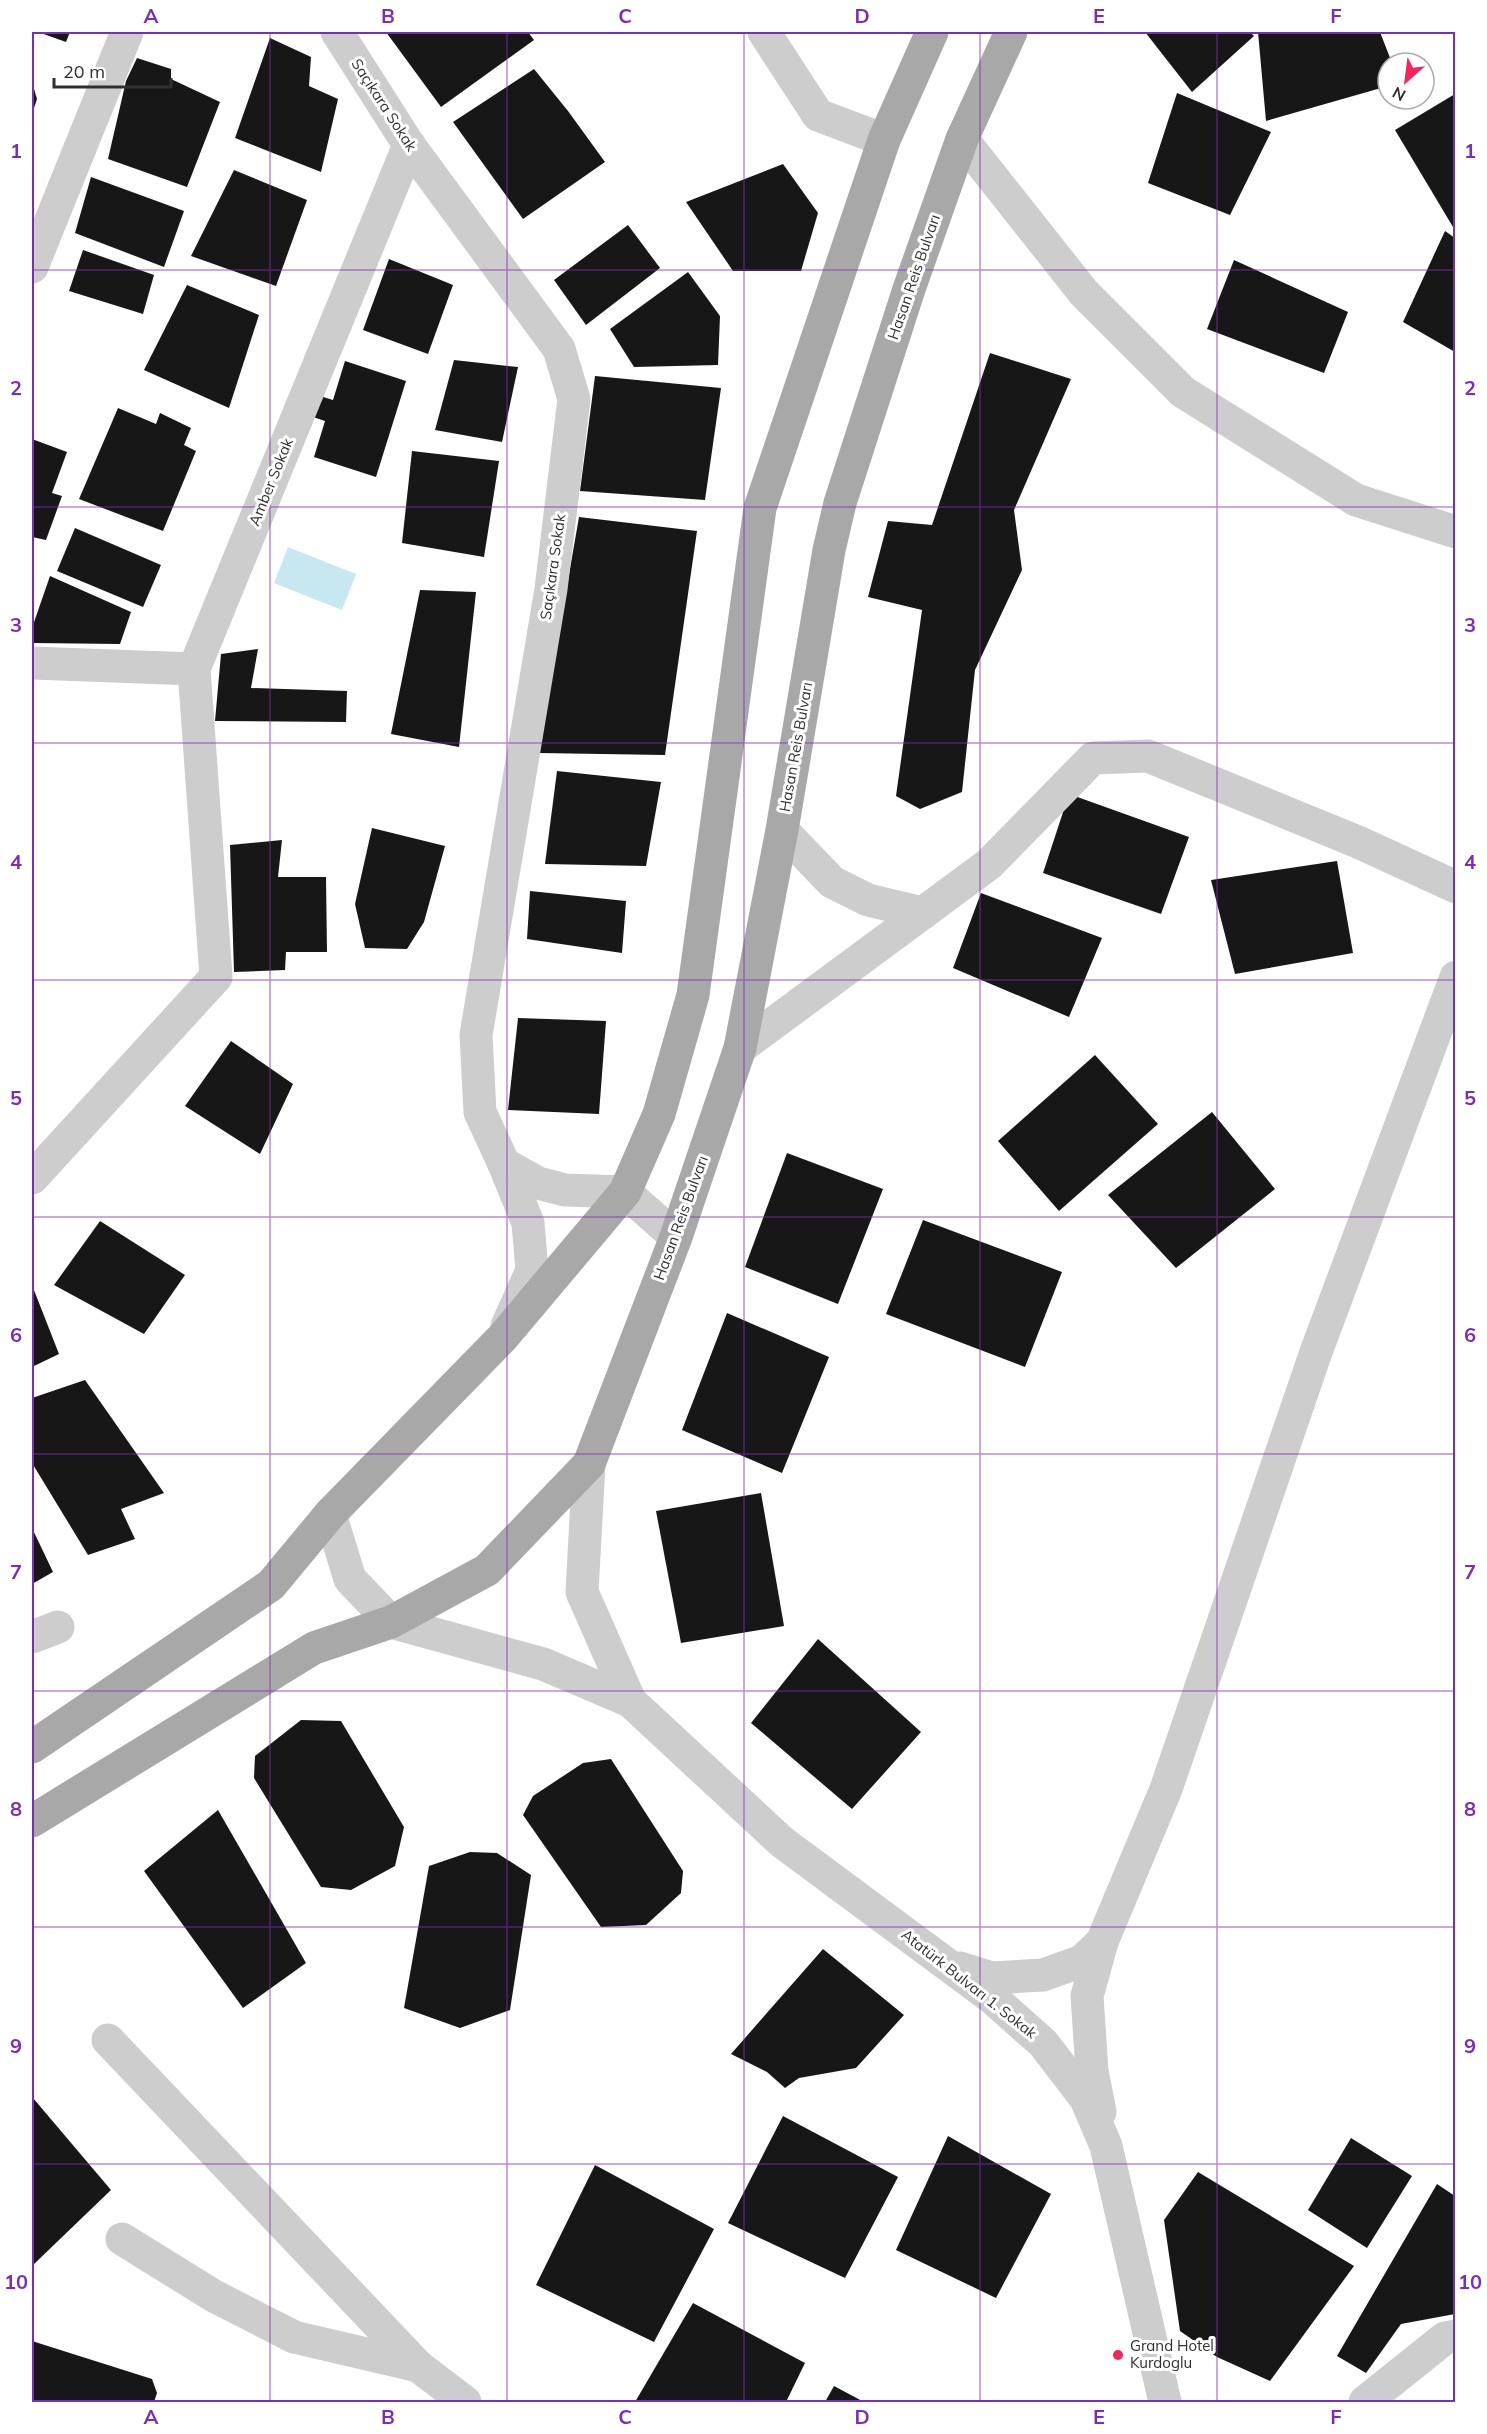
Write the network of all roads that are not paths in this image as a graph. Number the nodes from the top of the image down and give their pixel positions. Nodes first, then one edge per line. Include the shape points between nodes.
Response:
1 (127, 32) edge
2 (337, 32) edge
3 (764, 32) edge
4 (932, 32) edge
5 (1011, 32) edge
6 (962, 139) junction
7 (884, 140) junction
8 (409, 145) junction
9 (32, 267) edge
10 (1455, 532) edge
11 (32, 663) edge
12 (194, 669) junction
13 (782, 830) junction
14 (1455, 887) edge
15 (923, 913) junction
16 (1455, 977) edge
17 (740, 1048) junction
18 (504, 1164) junction
19 (32, 1178) edge
20 (625, 1192) junction
21 (676, 1237) junction
22 (503, 1337) junction
23 (589, 1464) junction
24 (330, 1514) junction
25 (391, 1622) junction
26 (630, 1701) junction
27 (32, 1747) edge
28 (32, 1821) edge
29 (1102, 1942) junction
30 (945, 1963) junction
31 (108, 2040) dead end
32 (1106, 2146) junction
33 (122, 2239) dead end
34 (1455, 2336) edge
35 (418, 2366) junction
36 (465, 2403) edge
37 (1165, 2403) edge
38 (1365, 2403) edge

1 - 9 street
2 - 8 street, Saçıkara Sokak
3 - 7 street via 818,115
4 - 7 main road
5 - 6 main road, Hasan Reis Bulvarı
6 - 10 street via 1084,293 1183,392 1356,500
6 - 13 main road, Hasan Reis Bulvarı via 840,503
7 - 20 main road via 760,508 693,995 659,1114
8 - 12 street, Amber Sokak
8 - 18 street, Saçıkara Sokak via 558,349 574,399 551,589 477,1035 480,1112
11 - 12 street
12 - 19 street via 216,977
13 - 15 street via 832,882 868,900
13 - 17 main road, Hasan Reis Bulvarı
14 - 15 street via 1358,842 1148,756 1093,758 989,864
15 - 17 street
16 - 29 street via 1316,1352 1166,1789
17 - 21 main road, Hasan Reis Bulvarı
18 - 20 street via 538,1183 565,1190
18 - 22 street, Saçıkara Sokak via 528,1223 532,1270
20 - 21 street
20 - 22 main road
21 - 23 main road, Hasan Reis Bulvarı
22 - 24 main road
23 - 25 main road via 487,1570
23 - 26 street via 582,1592
24 - 25 street via 350,1579
24 - 27 main road via 271,1585
25 - 26 street via 543,1664
25 - 28 main road via 314,1648
26 - 30 street, Atatürk Bulvarı 1. Sokak via 782,1842
29 - 30 street via 1082,1961 1043,1975 992,1978
29 - 32 street via 1087,1996 1092,2071
30 - 32 street, Atatürk Bulvarı 1. Sokak via 1043,2043 1086,2098
31 - 35 street
32 - 37 street, Atatürk Bulvarı 1. Sokak
33 - 35 street via 214,2296 294,2337
34 - 38 street via 1444,2338
35 - 36 street

